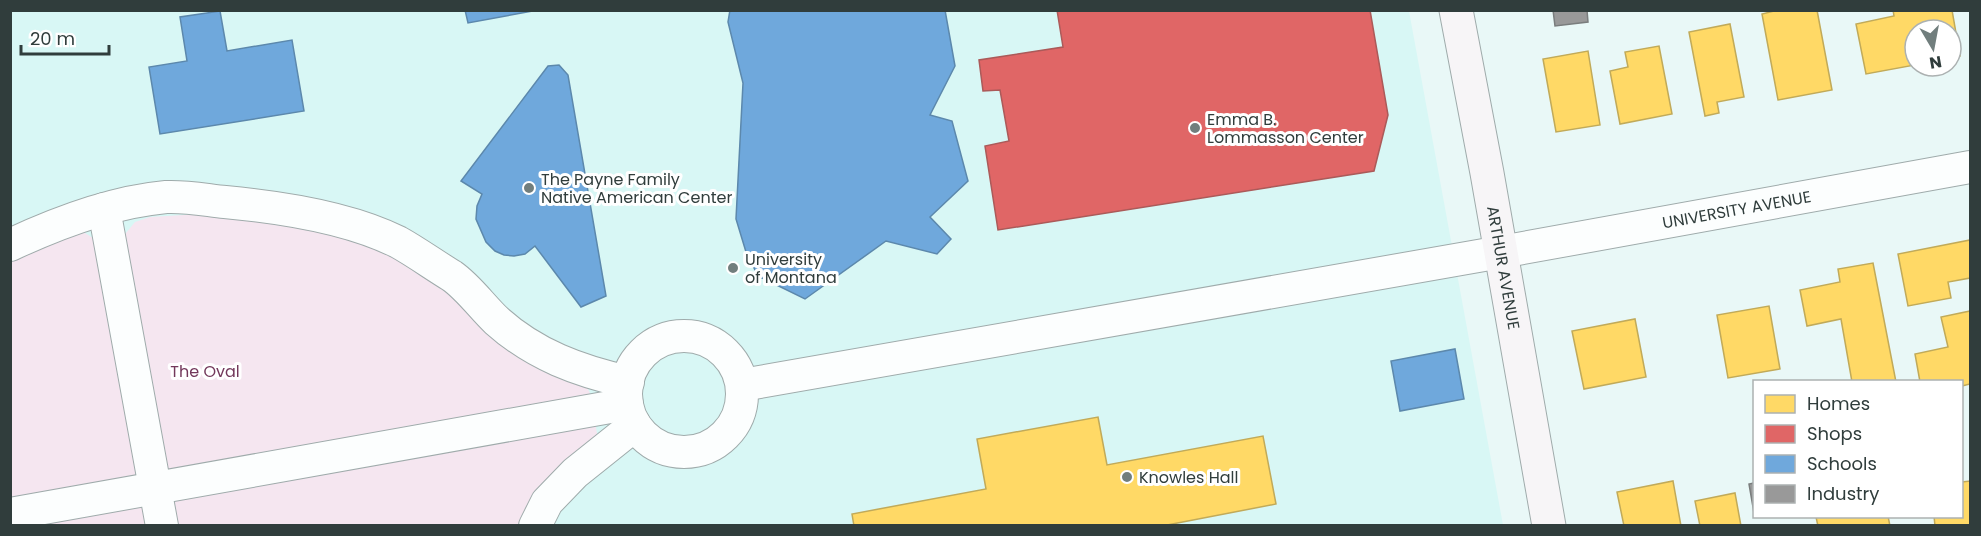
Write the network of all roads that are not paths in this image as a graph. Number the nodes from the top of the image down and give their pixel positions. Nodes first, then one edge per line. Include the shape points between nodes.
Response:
1 (1456, 10) edge
2 (1971, 167) edge
3 (104, 209) junction
4 (10, 245) edge
5 (1501, 252) junction
6 (742, 385) junction
7 (630, 404) junction
8 (155, 488) junction
9 (10, 513) edge
10 (162, 525) edge
11 (535, 525) edge
12 (1549, 525) edge

1 - 5 street, ARTHUR AVENUE
2 - 5 street, UNIVERSITY AVENUE
3 - 4 street via 50,226
3 - 7 street via 166,197 185,198 293,211 397,242 455,278 498,322 541,353 586,372
3 - 8 street
5 - 6 street, UNIVERSITY AVENUE
5 - 12 street, ARTHUR AVENUE
6 - 7 street via 738,419 728,434 697,451 662,448 647,439
6 - 7 street via 726,352 711,342 682,336 659,341 644,352 634,366
7 - 8 street
7 - 11 street via 547,502
8 - 9 street
8 - 10 street

